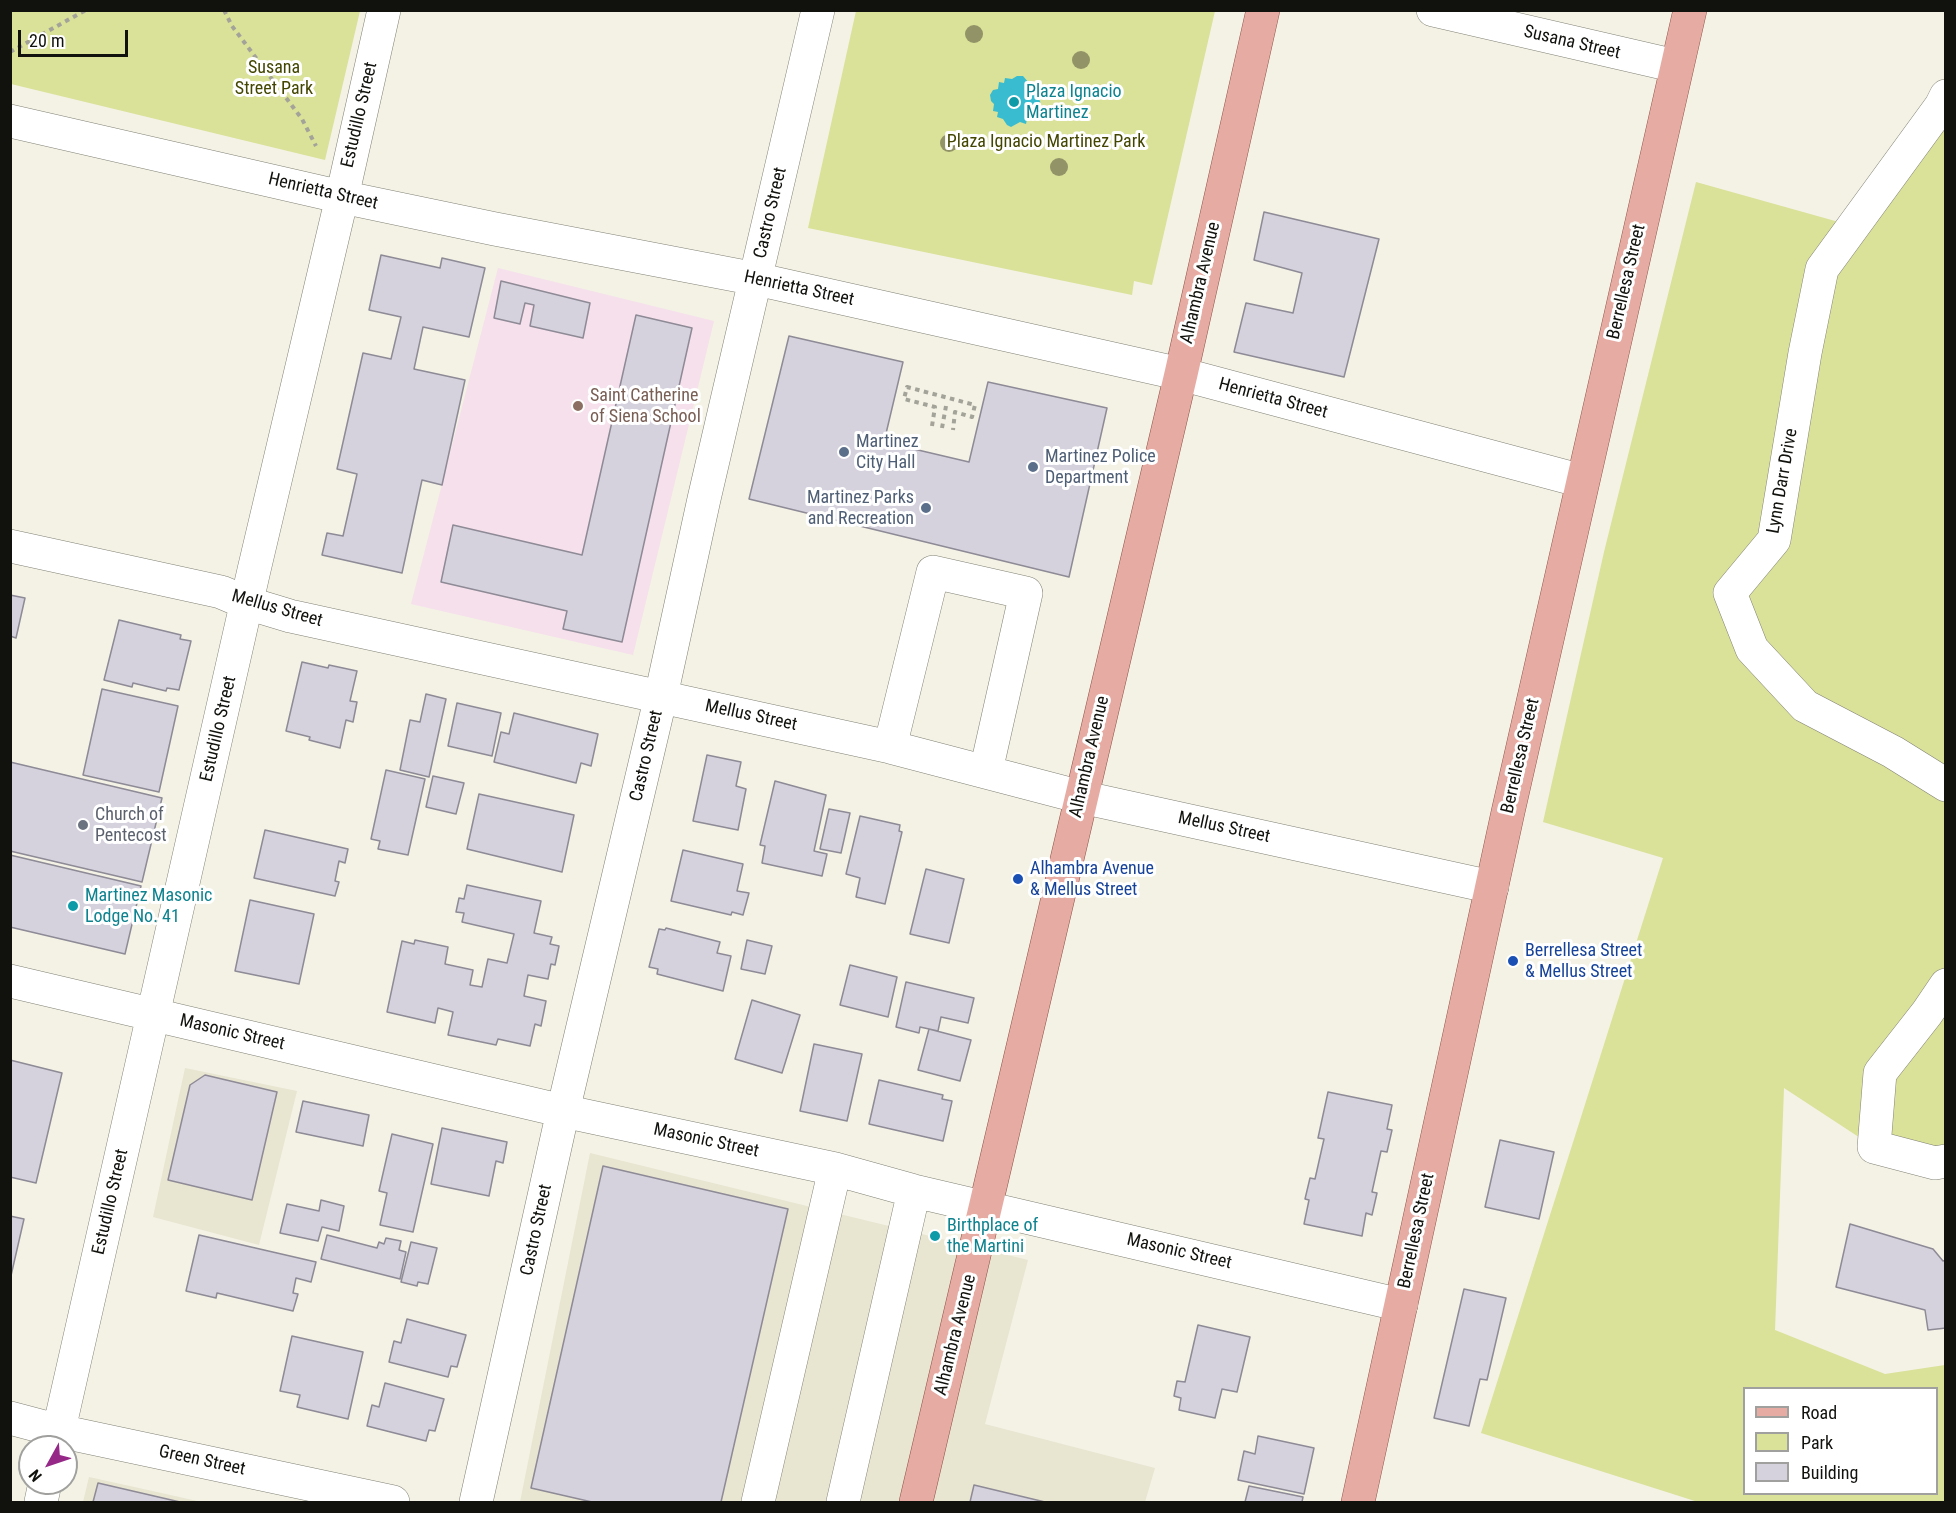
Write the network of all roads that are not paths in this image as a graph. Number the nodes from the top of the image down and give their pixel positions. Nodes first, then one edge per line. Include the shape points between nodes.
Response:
1 (384, 10) edge
2 (818, 10) edge
3 (1263, 10) edge
4 (1433, 10) edge
5 (1690, 10) edge
6 (1676, 66) junction
7 (1946, 96) edge
8 (10, 121) edge
9 (342, 197) junction
10 (756, 279) junction
11 (1181, 374) junction
12 (1582, 481) junction
13 (10, 546) edge
14 (247, 603) junction
15 (661, 696) junction
16 (890, 747) junction
17 (986, 771) junction
18 (1946, 785) edge
19 (1081, 796) junction
20 (1492, 887) junction
21 (10, 981) edge
22 (1946, 985) edge
23 (153, 1015) junction
24 (563, 1111) junction
25 (1946, 1161) edge
26 (835, 1169) junction
27 (914, 1191) junction
28 (986, 1206) junction
29 (1401, 1305) junction
30 (10, 1418) edge
31 (48, 1435) edge
32 (58, 1435) edge
33 (78, 1443) edge
34 (393, 1503) edge
35 (476, 1503) edge
36 (758, 1503) edge
37 (843, 1503) edge
38 (916, 1503) edge
39 (1358, 1503) edge

1 - 9 street, Estudillo Street
2 - 10 street, Castro Street
3 - 11 main road, Alhambra Avenue
4 - 6 street, Susana Street
5 - 6 main road, Berrellesa Street
6 - 12 main road, Berrellesa Street
7 - 18 street, Lynn Darr Drive via 1822,269 1774,540 1730,593 1752,649 1805,706
8 - 9 street, Henrietta Street
9 - 10 street, Henrietta Street
9 - 14 street, Estudillo Street
10 - 11 street, Henrietta Street
10 - 15 street, Castro Street
11 - 12 street, Henrietta Street
11 - 19 main road, Alhambra Avenue
12 - 20 main road, Berrellesa Street
13 - 14 street, Mellus Street via 221,592
14 - 15 street, Mellus Street via 290,616
14 - 23 street, Estudillo Street
15 - 16 street, Mellus Street
15 - 24 street, Castro Street
16 - 17 street, Mellus Street
16 - 17 street via 933,572 1026,593
17 - 19 street, Mellus Street
19 - 20 street, Mellus Street
19 - 28 main road, Alhambra Avenue
20 - 29 main road, Berrellesa Street
21 - 23 street, Masonic Street
22 - 25 street via 1880,1073 1874,1147 1935,1163
23 - 24 street, Masonic Street
23 - 32 street, Estudillo Street
24 - 26 street, Masonic Street
24 - 35 street, Castro Street
26 - 27 street, Masonic Street
26 - 36 street
27 - 28 street, Masonic Street
27 - 37 street
28 - 29 street, Masonic Street
28 - 38 main road, Alhambra Avenue
29 - 39 main road, Berrellesa Street
30 - 31 street, Green Street
33 - 34 street, Green Street

